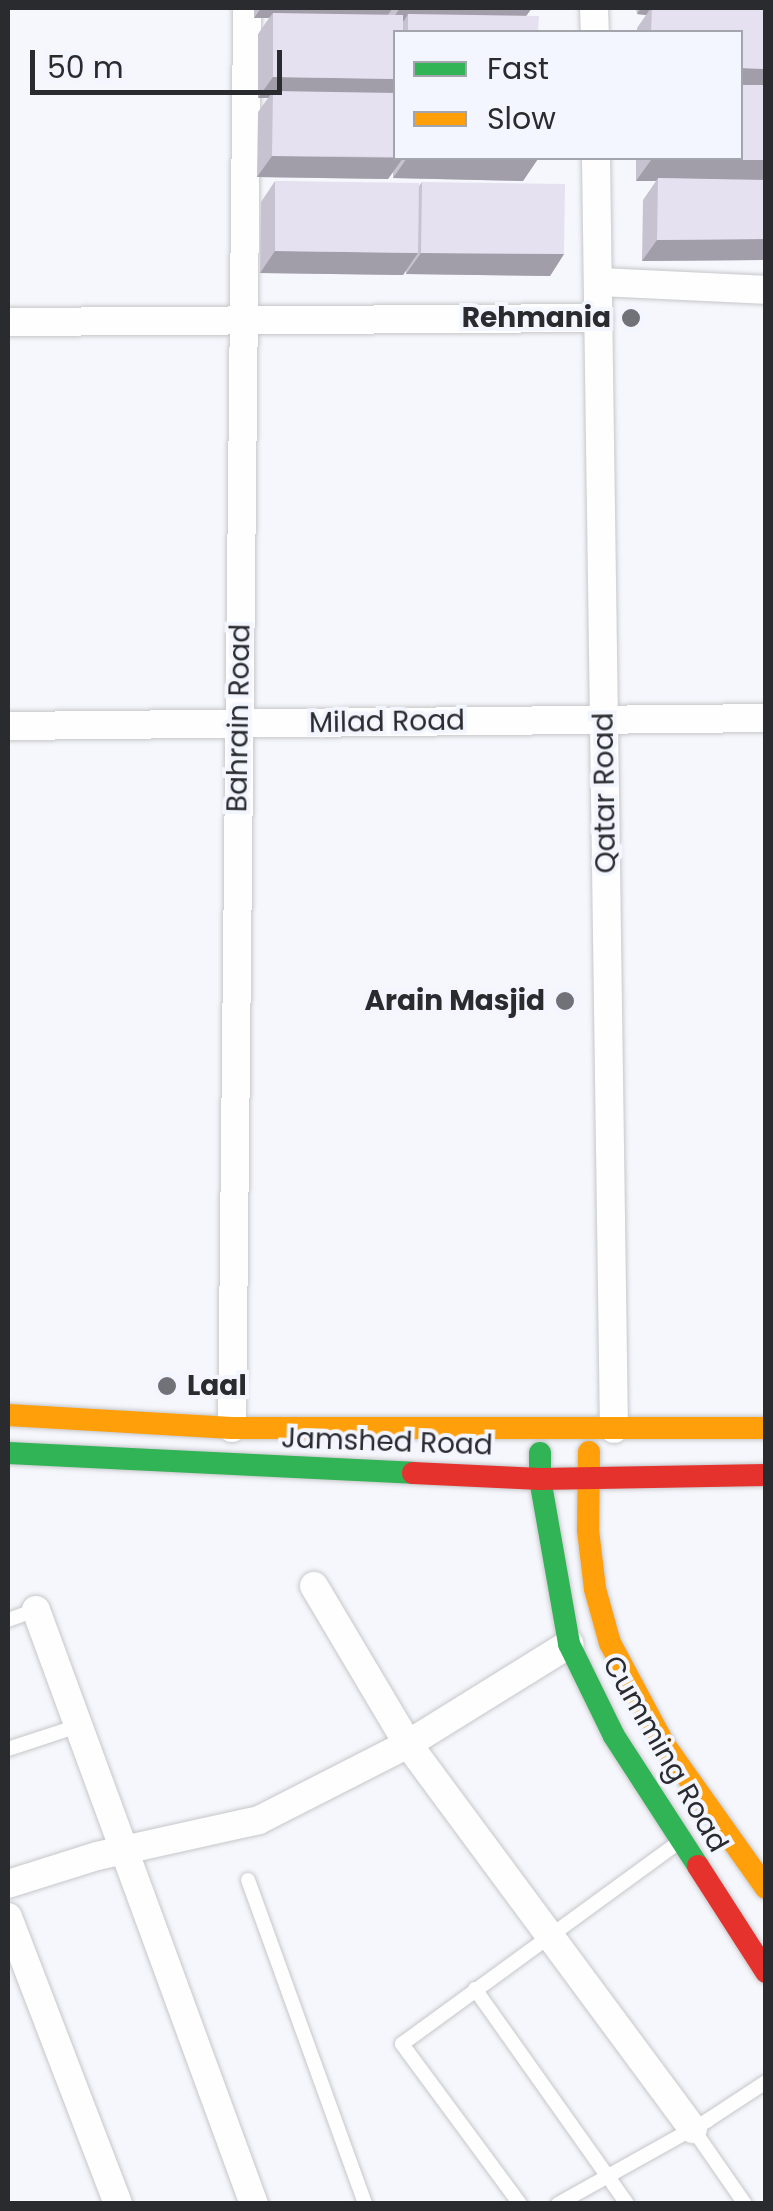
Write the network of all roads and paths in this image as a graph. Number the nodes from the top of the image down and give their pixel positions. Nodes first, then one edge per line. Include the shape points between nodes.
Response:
1 (247, 8) edge
2 (596, 160) edge
3 (598, 282) junction
4 (766, 290) edge
5 (599, 318) junction
6 (243, 320) junction
7 (8, 322) edge
8 (766, 718) edge
9 (604, 719) junction
10 (240, 724) junction
11 (8, 726) edge
12 (8, 1415) edge
13 (232, 1428) junction
14 (766, 1428) edge
15 (602, 1429) junction
16 (541, 1430) junction
17 (8, 1453) edge
18 (766, 1475) edge
19 (540, 1478) junction
20 (587, 1478) junction
21 (314, 1586) dead end
22 (36, 1610) joint
23 (8, 1620) edge
24 (569, 1644) junction
25 (78, 1726) junction
26 (408, 1744) junction
27 (8, 1749) edge
28 (678, 1842) junction
29 (122, 1850) junction
30 (248, 1880) dead end
31 (8, 1884) edge
32 (766, 1888) edge
33 (8, 1917) edge
34 (550, 1936) junction
35 (766, 1972) edge
36 (475, 1989) junction
37 (766, 2082) edge
38 (693, 2129) junction
39 (609, 2175) junction
40 (118, 2204) edge
41 (254, 2204) edge
42 (366, 2204) edge
43 (520, 2204) edge
44 (558, 2204) edge
45 (627, 2204) edge
46 (744, 2204) edge

1 - 6 street, Bahrain Road
2 - 3 street, Qatar Road
3 - 4 street
3 - 5 street, Qatar Road
5 - 6 street
5 - 9 street, Qatar Road
6 - 7 street
6 - 10 street, Bahrain Road
8 - 9 street, Milad Road
9 - 10 street, Milad Road
9 - 15 street, Qatar Road
10 - 11 street, Milad Road
10 - 13 street, Bahrain Road
12 - 13 main road, Jamshed Road
13 - 16 main road, Jamshed Road
14 - 15 main road, Jamshed Road
15 - 16 main road, Jamshed Road
15 - 20 main road, Cumming Road
16 - 19 main road, Cumming Road
17 - 19 main road, Jamshed Road
18 - 20 main road, Jamshed Road
19 - 20 main road, Jamshed Road
19 - 24 main road, Cumming Road
20 - 32 main road, Cumming Road via 595,1589 610,1643 664,1744
21 - 26 street
22 - 23 lane
22 - 25 street
24 - 26 street
24 - 28 main road, Cumming Road
25 - 27 lane
25 - 29 street
26 - 29 street via 258,1820
26 - 34 street
28 - 34 lane
28 - 35 main road, Cumming Road
29 - 31 street
29 - 41 street
30 - 42 lane
33 - 40 street
34 - 36 lane
34 - 38 street
36 - 39 lane
36 - 43 lane via 402,2044
37 - 38 lane
38 - 39 lane
38 - 46 lane
39 - 44 lane
39 - 45 lane

